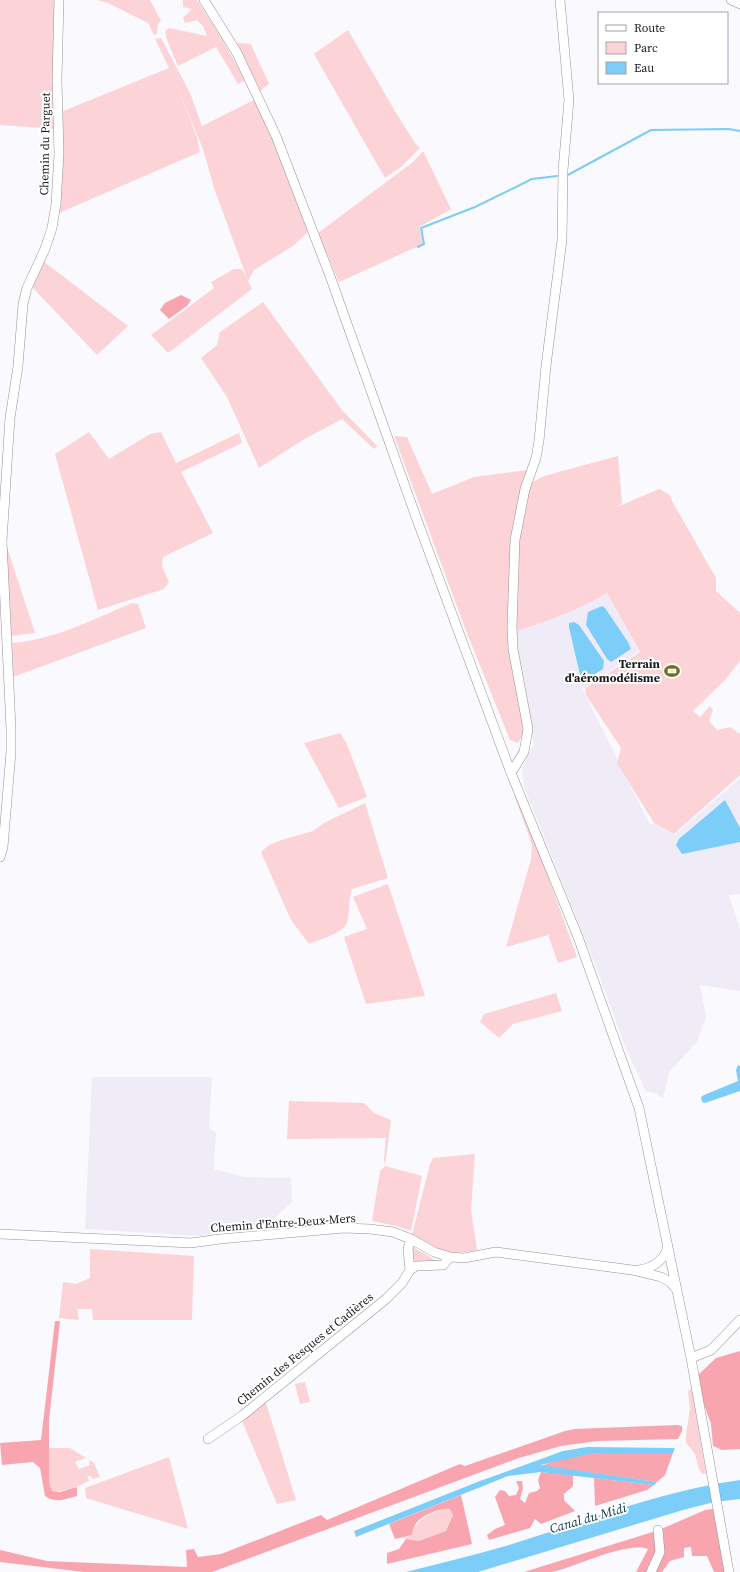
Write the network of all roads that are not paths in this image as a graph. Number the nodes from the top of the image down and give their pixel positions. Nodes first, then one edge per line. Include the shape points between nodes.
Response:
1 (59, 0) edge
2 (204, 0) edge
3 (560, 0) edge
4 (732, 0) edge
5 (740, 4) edge
6 (512, 773) junction
7 (0, 857) edge
8 (0, 1234) edge
9 (411, 1239) junction
10 (668, 1245) junction
11 (450, 1257) junction
12 (654, 1264) junction
13 (672, 1266) junction
14 (410, 1270) junction
15 (632, 1270) junction
16 (649, 1274) junction
17 (677, 1290) junction
18 (740, 1320) edge
19 (691, 1358) junction
20 (208, 1439) dead end
21 (658, 1530) dead end
22 (651, 1572) edge
23 (729, 1572) edge

1 - 7 street, Chemin du Parguet via 59,154 56,204 50,235 27,288 23,304 18,366 10,418 3,517 11,728 4,840
2 - 6 street via 236,53 276,136
3 - 6 street via 569,100 563,170 563,217 539,442 525,489 515,540 513,649 528,729 524,752
4 - 5 street
6 - 10 street via 578,937 639,1108
8 - 9 street, Chemin d'Entre-Deux-Mers via 191,1243 344,1228 393,1232
9 - 11 street, Chemin d'Entre-Deux-Mers via 434,1252
9 - 14 street via 408,1249
10 - 12 street via 662,1258
10 - 13 street
11 - 14 street via 443,1265 416,1266
11 - 15 street, Chemin d'Entre-Deux-Mers via 464,1258 496,1252
12 - 13 street, Chemin d'Entre-Deux-Mers via 665,1262
12 - 15 street, Chemin d'Entre-Deux-Mers via 644,1269
13 - 16 street, Chemin d'Entre-Deux-Mers via 668,1272
13 - 17 street
14 - 20 street, Chemin des Fesques et Cadières via 402,1283 386,1299 243,1415
15 - 16 street, Chemin d'Entre-Deux-Mers
16 - 17 street, Chemin d'Entre-Deux-Mers via 670,1282
17 - 19 street
18 - 19 street via 711,1350
19 - 23 street
21 - 22 street via 660,1552

